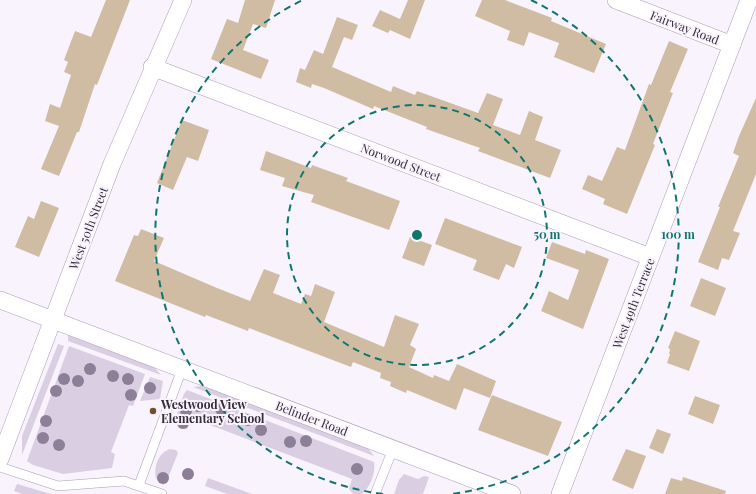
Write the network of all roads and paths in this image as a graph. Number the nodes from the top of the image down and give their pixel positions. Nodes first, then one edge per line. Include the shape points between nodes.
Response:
1 (183, 0) edge
2 (616, 0) edge
3 (749, 0) edge
4 (732, 45) junction
5 (152, 67) junction
6 (650, 257) junction
7 (0, 300) edge
8 (54, 320) junction
9 (182, 369) junction
10 (393, 449) junction
11 (0, 459) edge
12 (0, 467) edge
13 (139, 485) junction
14 (162, 494) edge
15 (375, 494) edge
16 (512, 494) edge
17 (560, 494) edge

1 - 5 street, West 50th Street
2 - 4 street, Fairway Road
3 - 4 street, West 49th Terrace
4 - 6 street, West 49th Terrace
5 - 6 street, Norwood Street
5 - 8 street, West 50th Street via 112,164
6 - 17 street, West 49th Terrace
7 - 8 street, Belinder Road
8 - 9 street, Belinder Road
8 - 11 street, West 50th Street
9 - 10 street, Belinder Road
9 - 13 lane
10 - 15 lane
10 - 16 street, Belinder Road
12 - 13 lane via 58,486 116,480
13 - 14 lane

